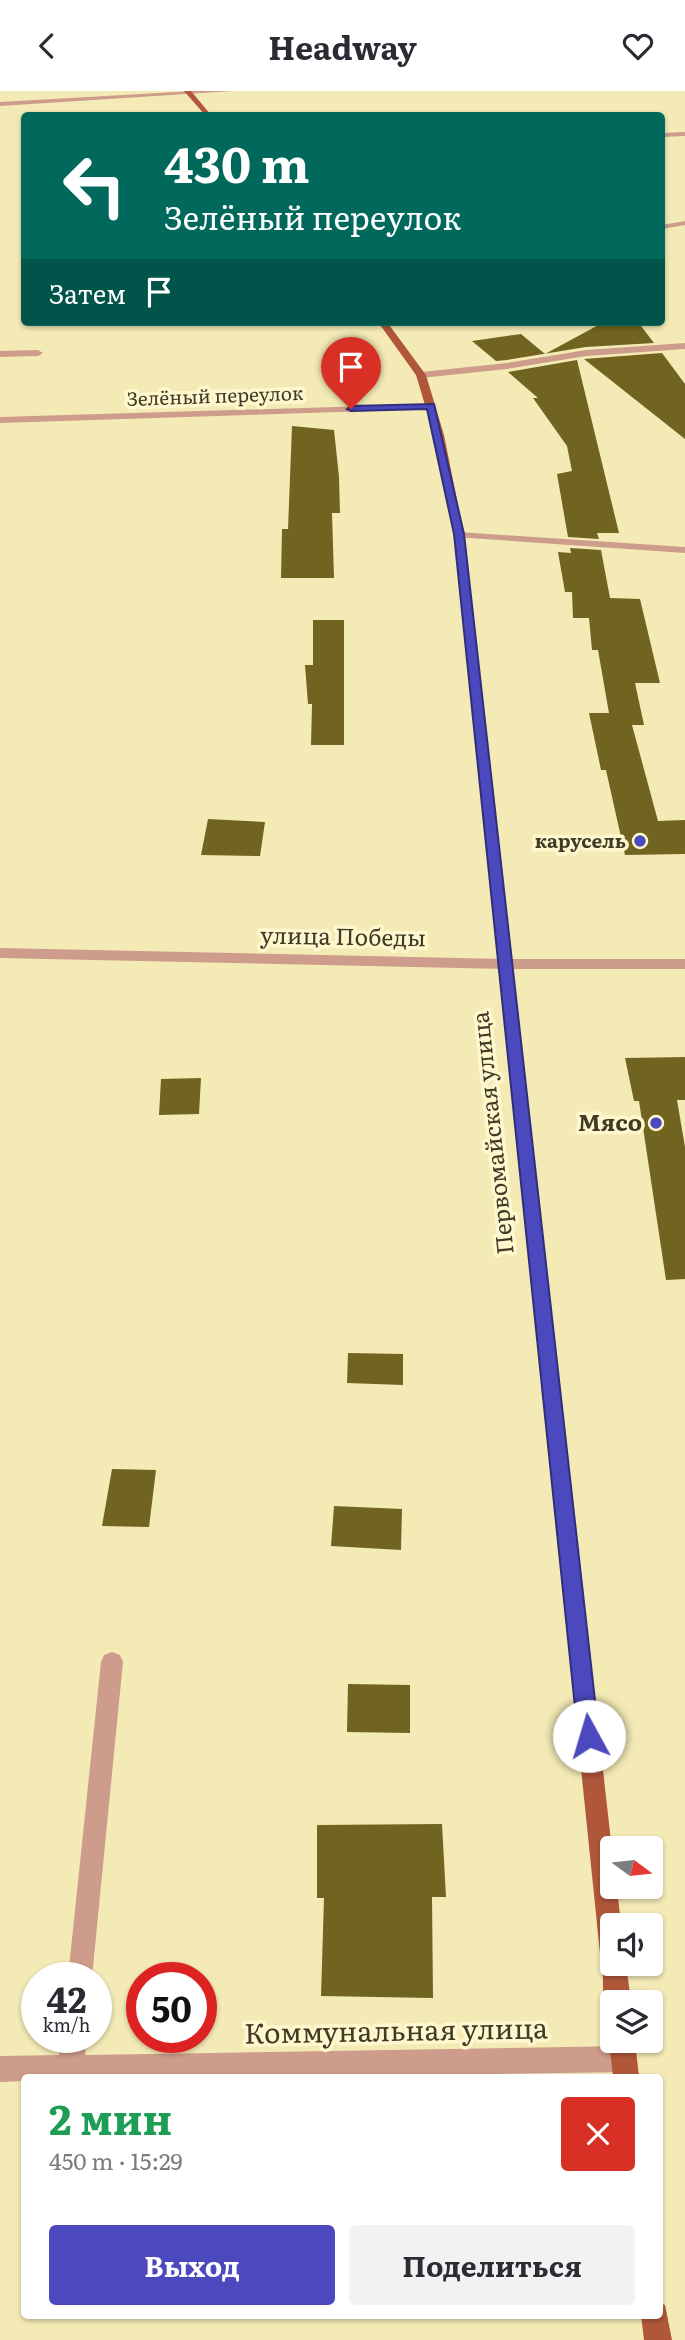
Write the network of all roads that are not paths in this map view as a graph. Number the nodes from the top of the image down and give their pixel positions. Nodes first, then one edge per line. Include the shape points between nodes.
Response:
1 (230, 91) edge
2 (188, 92) edge
3 (0, 104) edge
4 (205, 112) edge
5 (685, 134) edge
6 (665, 135) edge
7 (685, 223) edge
8 (665, 226) edge
9 (386, 326) edge
10 (685, 346) edge
11 (38, 353) dead end
12 (0, 354) edge
13 (421, 375) junction
14 (431, 406) junction
15 (0, 421) edge
16 (459, 534) junction
17 (685, 550) edge
18 (0, 953) edge
19 (505, 964) junction
20 (685, 964) edge
21 (112, 1662) dead end
22 (608, 1913) edge
23 (82, 1962) edge
24 (72, 2053) edge
25 (624, 2059) edge
26 (71, 2067) junction
27 (0, 2069) edge
28 (655, 2319) edge
29 (658, 2340) edge

1 - 2 street
2 - 3 street
2 - 4 main road
5 - 6 street
7 - 8 street
9 - 13 main road, Первомайская улица
10 - 13 street via 586,353
11 - 12 street
13 - 14 main road, Первомайская улица
14 - 15 street, Зелёный переулок
14 - 16 main road, Первомайская улица
16 - 17 street
16 - 19 main road, Первомайская улица
18 - 19 street, улица Победы
19 - 20 street, улица Победы
19 - 22 main road, Первомайская улица
21 - 23 street
24 - 26 street
25 - 26 street, Коммунальная улица
26 - 27 street, Коммунальная улица
28 - 29 main road

